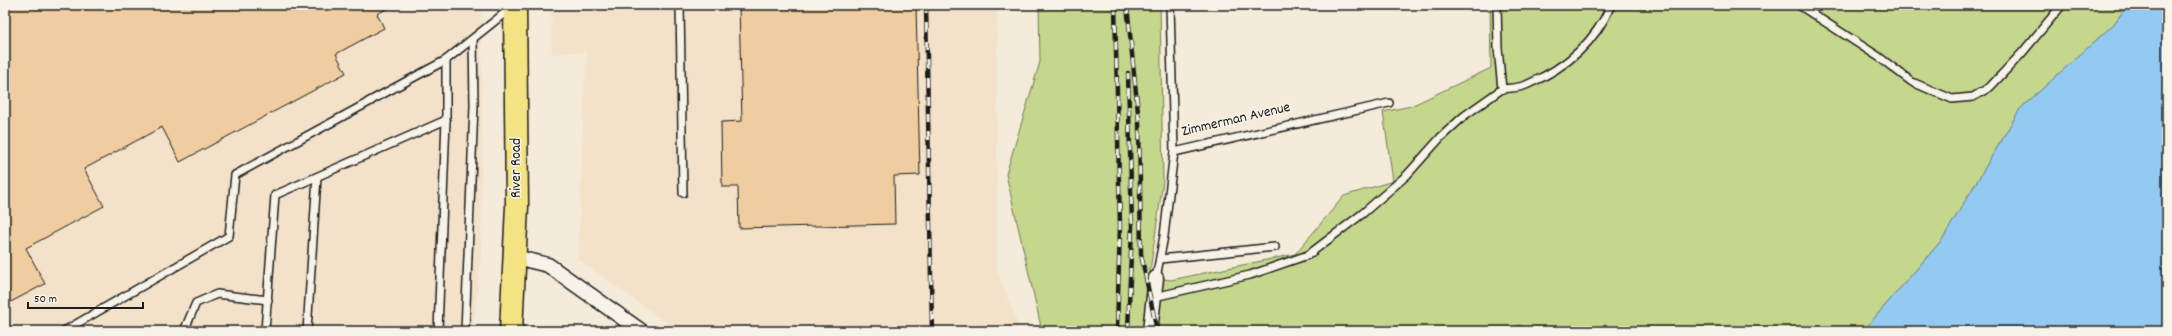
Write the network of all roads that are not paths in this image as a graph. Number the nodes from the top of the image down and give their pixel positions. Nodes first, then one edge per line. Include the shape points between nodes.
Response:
1 (515, 5) edge
2 (680, 5) edge
3 (1170, 5) edge
4 (1497, 5) edge
5 (1611, 5) edge
6 (1799, 5) edge
7 (2062, 5) edge
8 (472, 39) junction
9 (446, 60) junction
10 (1502, 89) junction
11 (1389, 103) dead end
12 (446, 120) junction
13 (1174, 152) junction
14 (317, 177) junction
15 (683, 193) dead end
16 (1275, 246) dead end
17 (515, 257) junction
18 (1160, 259) junction
19 (1156, 278) joint
20 (1154, 297) junction
21 (268, 300) junction
22 (64, 331) edge
23 (186, 331) edge
24 (265, 331) edge
25 (307, 331) edge
26 (438, 331) edge
27 (465, 331) edge
28 (512, 331) edge
29 (641, 331) edge
30 (1150, 331) edge

1 - 8 lane
1 - 17 main road, River Road
2 - 15 lane
3 - 13 lane
4 - 10 lane
5 - 10 lane via 1604,21 1578,53 1558,68 1525,86
6 - 7 lane via 1879,57 1912,82 1952,99 1973,96 1990,87 2022,54
8 - 9 lane
8 - 27 lane via 474,106
9 - 12 lane
9 - 22 lane via 235,175 229,236
10 - 20 lane via 1464,116 1407,175 1362,214 1308,255 1250,275
11 - 13 lane, Zimmerman Avenue
12 - 14 lane
12 - 26 lane
13 - 18 lane, Zimmerman Avenue
14 - 21 lane via 275,195
14 - 25 lane
16 - 18 lane
17 - 28 main road, River Road
17 - 29 street via 548,265
18 - 19 lane, Zimmerman Avenue
19 - 20 street, Zimmerman Avenue
20 - 30 street, Zimmerman Avenue
21 - 23 lane via 217,294 196,303
21 - 24 lane

